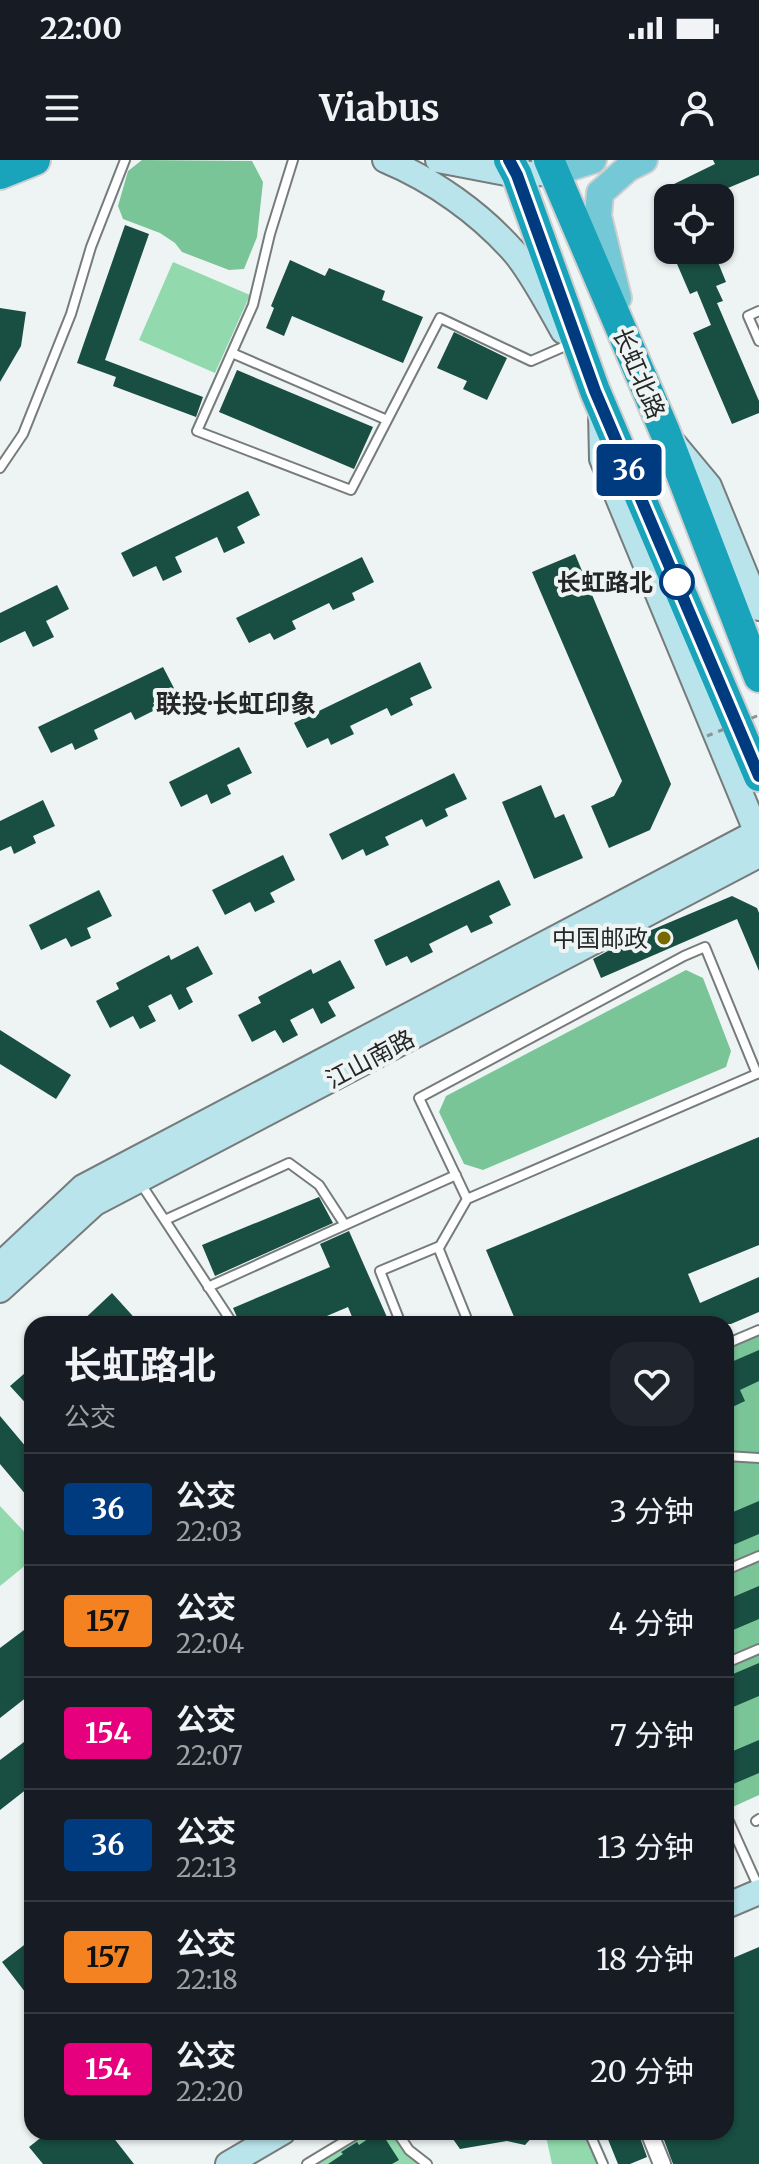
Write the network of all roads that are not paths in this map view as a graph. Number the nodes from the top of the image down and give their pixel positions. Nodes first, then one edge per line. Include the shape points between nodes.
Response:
1 (35, 160) edge
2 (125, 160) edge
3 (293, 160) edge
4 (385, 160) edge
5 (438, 160) edge
6 (593, 160) edge
7 (644, 160) edge
8 (552, 166) edge
9 (513, 168) edge
10 (0, 174) edge
11 (759, 311) edge
12 (759, 341) edge
13 (570, 344) junction
14 (232, 353) junction
15 (635, 363) junction
16 (598, 398) junction
17 (387, 420) junction
18 (665, 432) junction
19 (0, 468) edge
20 (759, 608) edge
21 (759, 677) edge
22 (759, 776) edge
23 (758, 839) edge
24 (758, 1073) edge
25 (456, 1175) junction
26 (138, 1180) junction
27 (467, 1199) junction
28 (165, 1220) junction
29 (345, 1225) junction
30 (438, 1247) junction
31 (2, 1258) edge
32 (208, 1287) junction
33 (0, 1290) edge
34 (228, 1316) edge
35 (398, 1316) edge
36 (466, 1316) edge
37 (759, 1330) edge
38 (734, 1341) edge
39 (734, 1456) edge
40 (759, 1458) edge
41 (759, 1556) edge
42 (734, 1567) edge
43 (759, 1649) edge
44 (734, 1660) edge
45 (734, 1833) edge
46 (759, 1890) edge
47 (734, 1902) edge
48 (269, 2140) edge
49 (347, 2140) edge
50 (402, 2140) edge
51 (592, 2140) edge
52 (652, 2140) edge
53 (228, 2164) edge
54 (307, 2164) edge
55 (427, 2164) edge
56 (603, 2164) edge
57 (662, 2164) edge

1 - 10 highway
2 - 19 lane via 23,434
3 - 14 lane via 253,305
4 - 13 street via 467,207 516,254
5 - 9 street
6 - 8 main road
7 - 15 main road via 600,193 598,216
8 - 9 street
8 - 15 highway, 长虹北路
9 - 16 highway, 长虹北路
11 - 12 lane via 748,316
13 - 16 street
13 - 17 lane via 531,361 440,318
14 - 17 lane
14 - 17 lane via 197,431 351,490
15 - 18 highway, 长虹北路
16 - 22 highway, 长虹北路
16 - 23 street via 602,459
18 - 20 street via 709,486
18 - 21 highway, 长虹北路
23 - 26 street, 江山南路
23 - 31 street, 江山南路 via 83,1187
24 - 25 lane via 705,947 419,1098
24 - 27 lane
25 - 27 lane
25 - 29 lane
26 - 28 lane
26 - 33 street, 江山南路 via 95,1203
27 - 30 lane
28 - 29 lane via 289,1163 319,1185
28 - 32 lane
29 - 32 lane
30 - 35 lane via 380,1271
30 - 36 lane
32 - 34 lane
37 - 38 lane
39 - 40 lane
41 - 42 lane
43 - 44 lane
45 - 46 lane
46 - 47 street
48 - 53 street
49 - 54 lane
50 - 55 lane
51 - 56 lane
52 - 57 street

